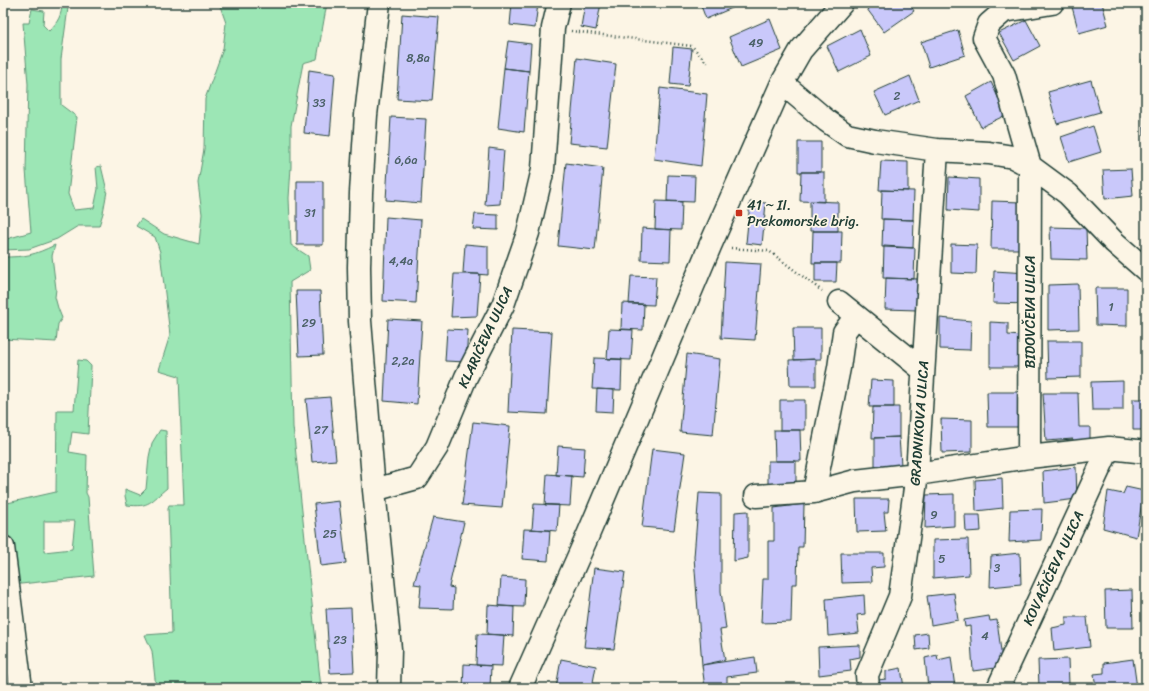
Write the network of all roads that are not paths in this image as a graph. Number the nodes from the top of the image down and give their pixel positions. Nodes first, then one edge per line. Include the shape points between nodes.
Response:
1 (379, 3) edge
2 (559, 3) edge
3 (842, 3) edge
4 (1052, 3) edge
5 (782, 83) junction
6 (937, 150) junction
7 (1030, 166) junction
8 (1146, 270) edge
9 (839, 302) road end
10 (856, 316) junction
11 (923, 370) junction
12 (1109, 448) junction
13 (1146, 452) edge
14 (1029, 457) junction
15 (917, 474) junction
16 (374, 490) junction
17 (814, 492) junction
18 (756, 496) dead end
19 (3, 547) edge
20 (21, 688) edge
21 (389, 688) edge
22 (520, 688) edge
23 (868, 688) edge
24 (998, 688) edge

1 - 16 street via 366,115 359,267 360,321
2 - 16 street, KLARIČEVA ULICA via 553,28 543,169 528,233 503,305 466,377 437,447 417,478
3 - 5 street via 801,50
4 - 7 street, BIDOVČEVA ULICA via 1004,12 989,24 984,38 1004,75
5 - 6 street via 847,135
5 - 22 street
6 - 7 street via 989,153 1013,158
6 - 11 street, GRADNIKOVA ULICA
7 - 8 street via 1068,194 1114,242
7 - 14 street, BIDOVČEVA ULICA
9 - 10 street
10 - 11 street
10 - 17 street via 844,332
11 - 15 street, GRADNIKOVA ULICA
12 - 13 street
12 - 14 street
12 - 24 street, KOVAČIČEVA ULICA
14 - 15 street
15 - 17 street via 855,481
15 - 23 street, GRADNIKOVA ULICA via 900,596 867,675
16 - 21 street via 390,649
17 - 18 street
19 - 20 street

